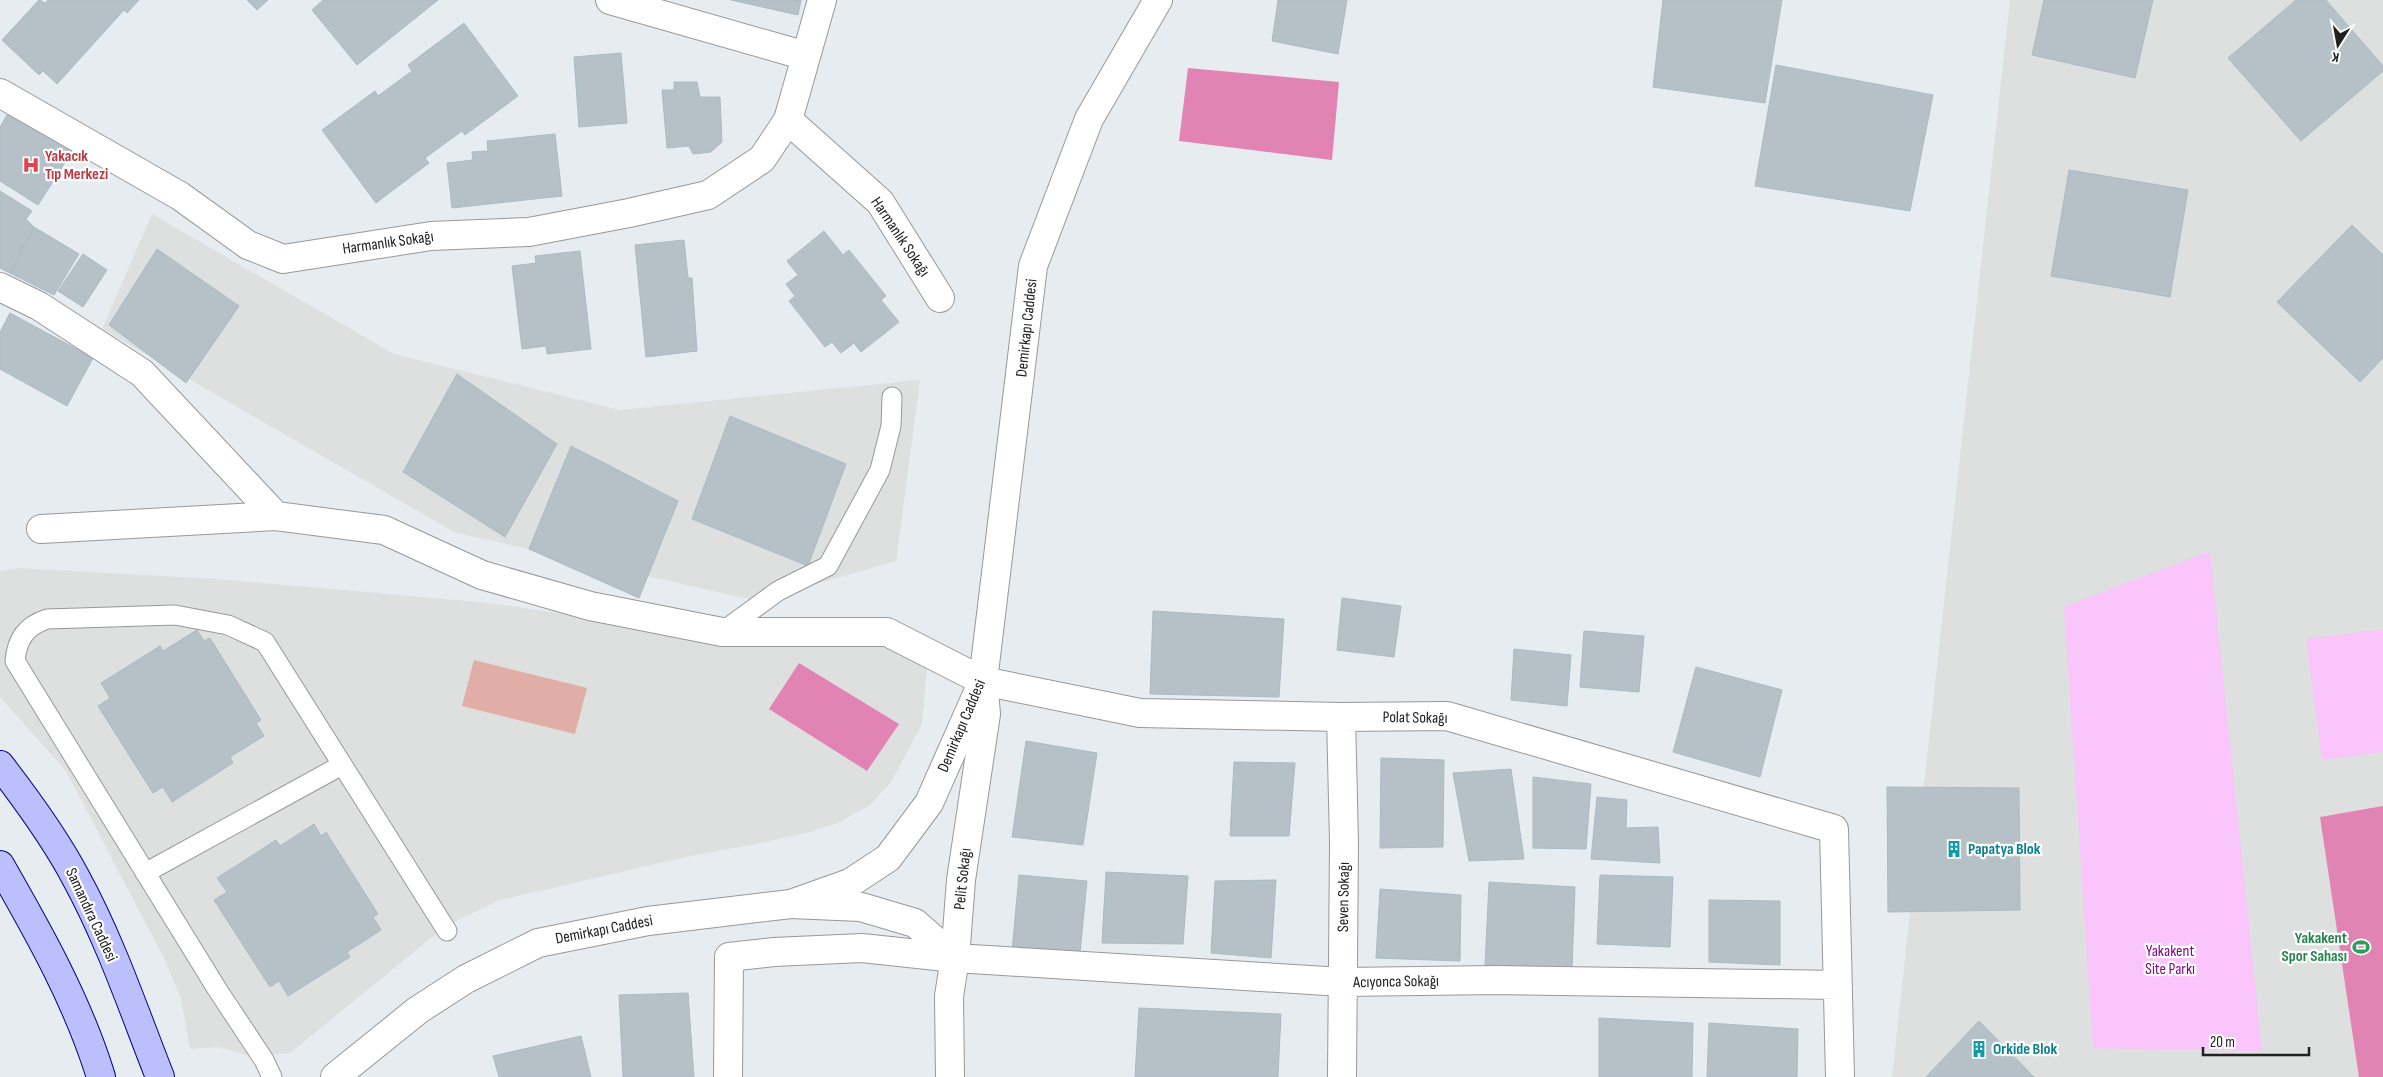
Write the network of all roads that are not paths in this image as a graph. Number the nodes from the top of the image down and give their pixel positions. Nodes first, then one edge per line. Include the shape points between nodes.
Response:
1 (610, 0) edge
2 (822, 0) edge
3 (1158, 0) edge
4 (806, 56) junction
5 (0, 93) edge
6 (788, 120) junction
7 (0, 287) edge
8 (940, 298) dead end
9 (892, 397) dead end
10 (276, 516) junction
11 (41, 529) dead end
12 (722, 632) junction
13 (984, 681) junction
14 (1341, 718) junction
15 (0, 764) edge
16 (342, 765) junction
17 (0, 865) edge
18 (145, 873) junction
19 (791, 904) junction
20 (447, 931) dead end
21 (955, 958) junction
22 (1343, 982) junction
23 (1838, 985) junction
24 (101, 1077) edge
25 (160, 1077) edge
26 (272, 1077) edge
27 (335, 1077) edge
28 (728, 1077) edge
29 (950, 1077) edge
30 (1342, 1077) edge
31 (1840, 1077) edge

1 - 4 street
2 - 4 street, Harmanlık Sokağı
3 - 13 street, Demirkapı Caddesi via 1089,119 1033,266
4 - 6 street, Harmanlık Sokağı
5 - 6 street, Harmanlık Sokağı via 180,196 248,245 283,259 431,236 529,232 708,195 762,159
6 - 8 street, Harmanlık Sokağı via 880,202
7 - 10 street via 39,306 142,373
9 - 12 lane via 891,426 880,470 828,566 778,591
10 - 11 street, Polat Sokağı
10 - 12 street, Polat Sokağı via 384,530 482,575 590,606
12 - 13 street, Polat Sokağı via 887,632
13 - 14 street, Polat Sokağı via 1140,713
13 - 19 street, Demirkapı Caddesi via 929,803 888,858 850,883
13 - 21 street, Pelit Sokağı via 986,714 961,880
14 - 22 street, Seven Sokağı
14 - 23 street, Polat Sokağı via 1447,716 1834,829
15 - 25 main road, Samandıra Caddesi via 76,877 123,982
16 - 18 lane
16 - 18 lane via 265,642 228,626 175,615 53,618 35,623 19,640 15,661
16 - 20 lane
17 - 24 main road via 41,936 89,1039
18 - 26 lane
19 - 21 street via 861,907 915,923
19 - 27 street, Demirkapı Caddesi via 648,921 538,943 466,979 418,1010
21 - 22 street, Acıyonca Sokağı
21 - 28 street, Acıyonca Sokağı via 862,948 729,957
21 - 29 street, Pelit Sokağı via 949,996
22 - 23 street, Acıyonca Sokağı via 1496,980
22 - 30 street, Seven Sokağı
23 - 31 street

